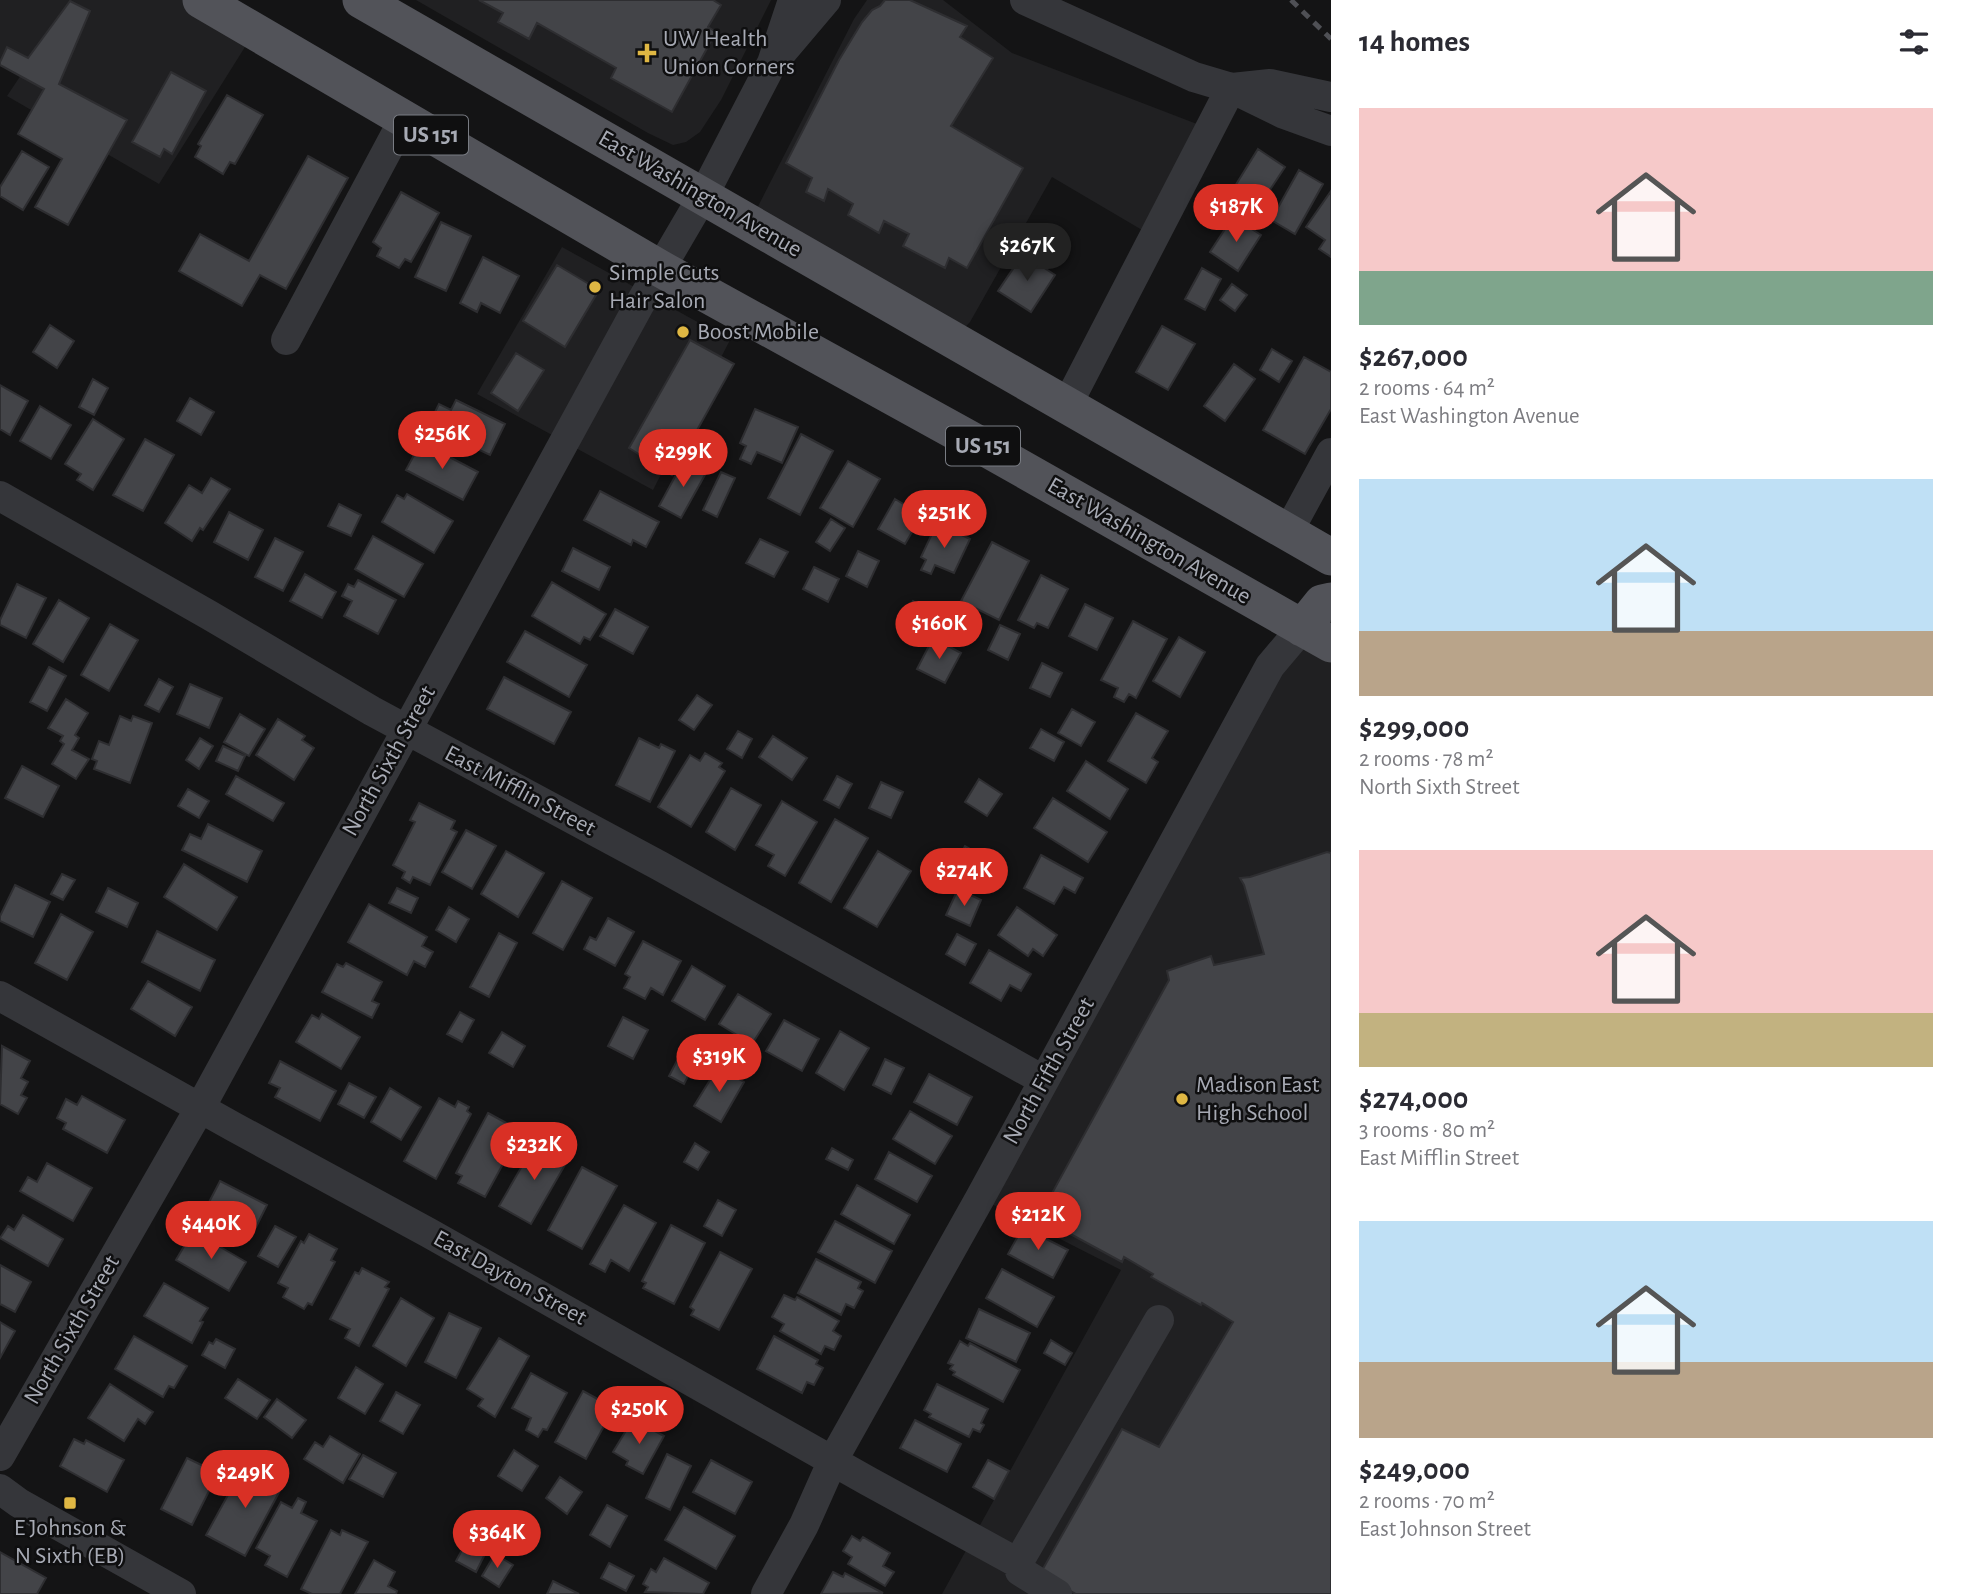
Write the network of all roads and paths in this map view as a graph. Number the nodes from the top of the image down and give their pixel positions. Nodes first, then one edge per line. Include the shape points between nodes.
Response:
1 (201, 0) edge
2 (361, 0) edge
3 (793, 0) edge
4 (826, 0) edge
5 (1025, 0) edge
6 (772, 63) junction
7 (1231, 88) junction
8 (1331, 97) edge
9 (404, 119) junction
10 (1331, 131) edge
11 (703, 196) junction
12 (662, 269) junction
13 (286, 340) dead end
14 (1067, 405) junction
15 (1331, 453) edge
16 (0, 496) edge
17 (1288, 532) junction
18 (1331, 557) edge
19 (1331, 601) edge
20 (1316, 636) edge
21 (407, 729) junction
22 (0, 996) edge
23 (1043, 1080) junction
24 (200, 1108) junction
25 (1159, 1320) dead end
26 (0, 1456) edge
27 (833, 1460) junction
28 (0, 1489) edge
29 (1018, 1563) junction
30 (181, 1594) edge
31 (766, 1594) edge
32 (1057, 1594) edge

1 - 9 main road, East Washington Avenue / US 151
2 - 11 main road, East Washington Avenue
3 - 6 street, North Sixth Street
4 - 6 street, North Sixth Street
5 - 7 street via 1194,77
6 - 11 street, North Sixth Street
7 - 8 street via 1269,84
7 - 10 street
7 - 14 street
9 - 12 main road, East Washington Avenue / US 151
9 - 13 street
11 - 12 street, North Sixth Street
11 - 14 main road, East Washington Avenue
12 - 20 main road, East Washington Avenue / US 151
12 - 21 street, North Sixth Street
14 - 17 main road, East Washington Avenue
15 - 17 street
16 - 21 street, East Mifflin Street
17 - 18 main road, East Washington Avenue
19 - 20 main road via 1322,603
20 - 23 street, North Fifth Street via 1270,666
21 - 23 street, East Mifflin Street
21 - 24 street, North Sixth Street
22 - 24 street, East Dayton Street
23 - 27 street, North Fifth Street
24 - 26 street, North Sixth Street
24 - 27 street, East Dayton Street
25 - 29 street
27 - 29 street, East Dayton Street
27 - 31 street, North Fifth Street
28 - 30 street
29 - 32 street, East Dayton Street via 1020,1571

